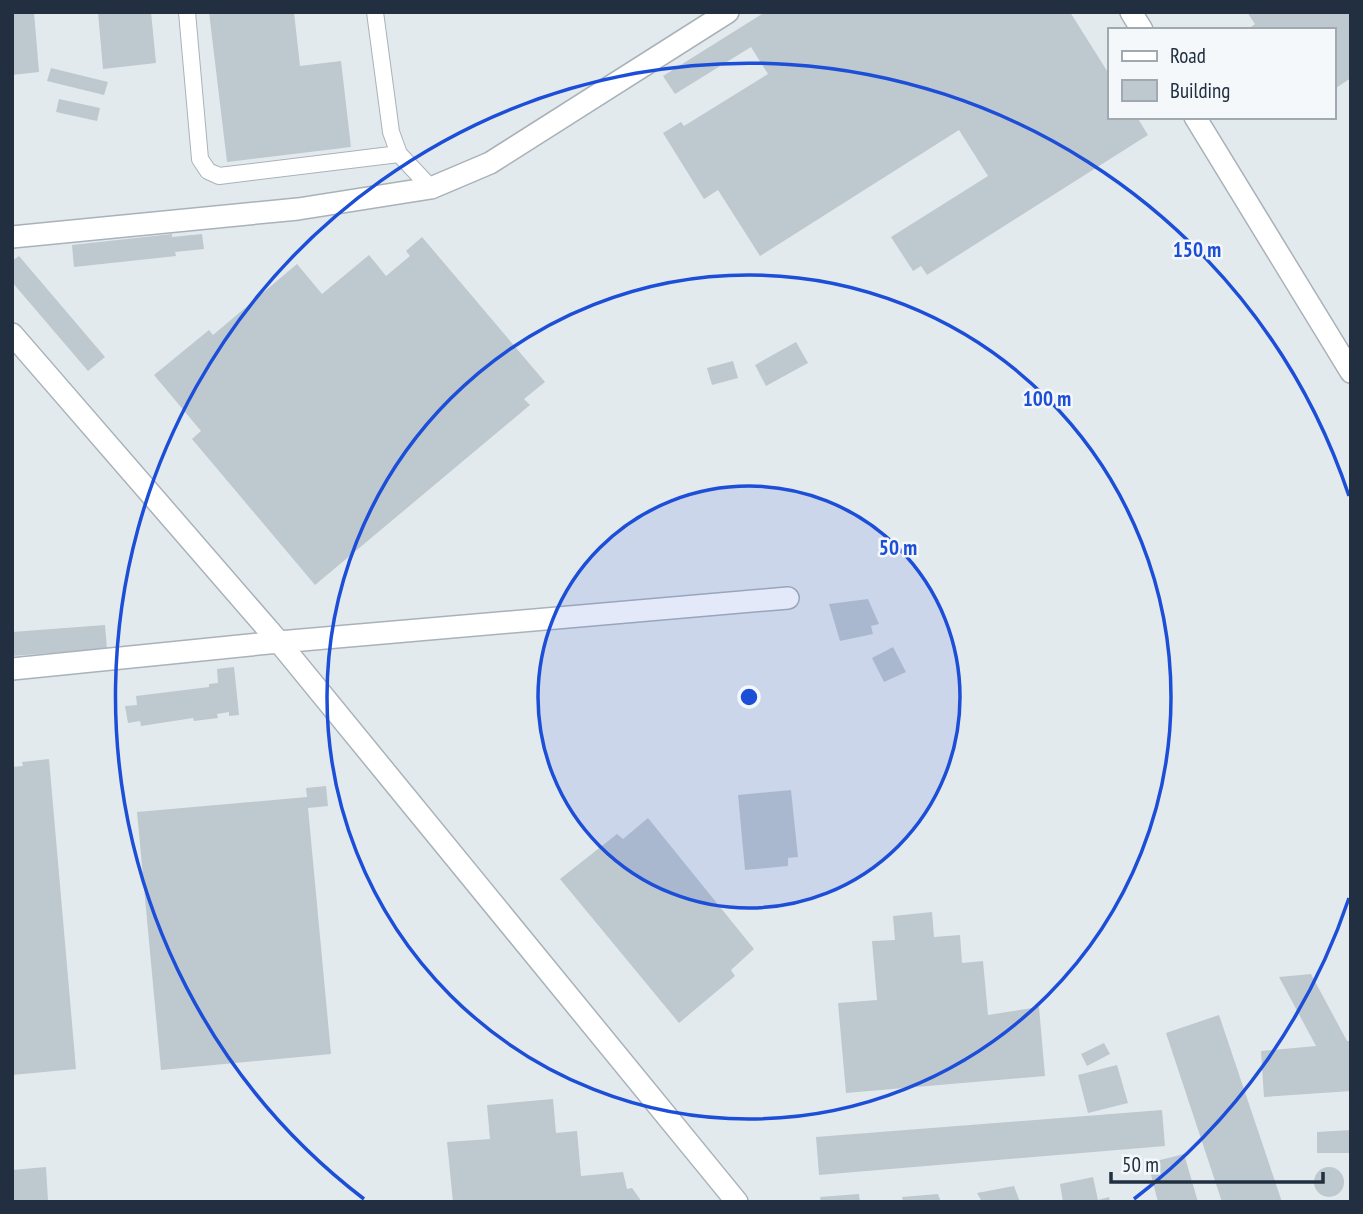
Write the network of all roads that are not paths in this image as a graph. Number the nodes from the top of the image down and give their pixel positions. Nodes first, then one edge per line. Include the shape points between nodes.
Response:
1 (187, 12) edge
2 (375, 12) edge
3 (728, 12) edge
4 (1131, 12) edge
5 (1141, 28) edge
6 (1196, 119) edge
7 (399, 154) junction
8 (431, 188) junction
9 (12, 237) edge
10 (12, 334) edge
11 (1351, 373) edge
12 (788, 598) dead end
13 (279, 642) junction
14 (12, 669) edge
15 (737, 1202) edge

1 - 7 lane via 200,159 208,171 219,176
2 - 7 lane via 384,97
3 - 8 street via 491,163
4 - 5 street
6 - 11 street
7 - 8 lane
8 - 9 street via 298,209
10 - 13 street
12 - 13 street
13 - 14 street
13 - 15 street

